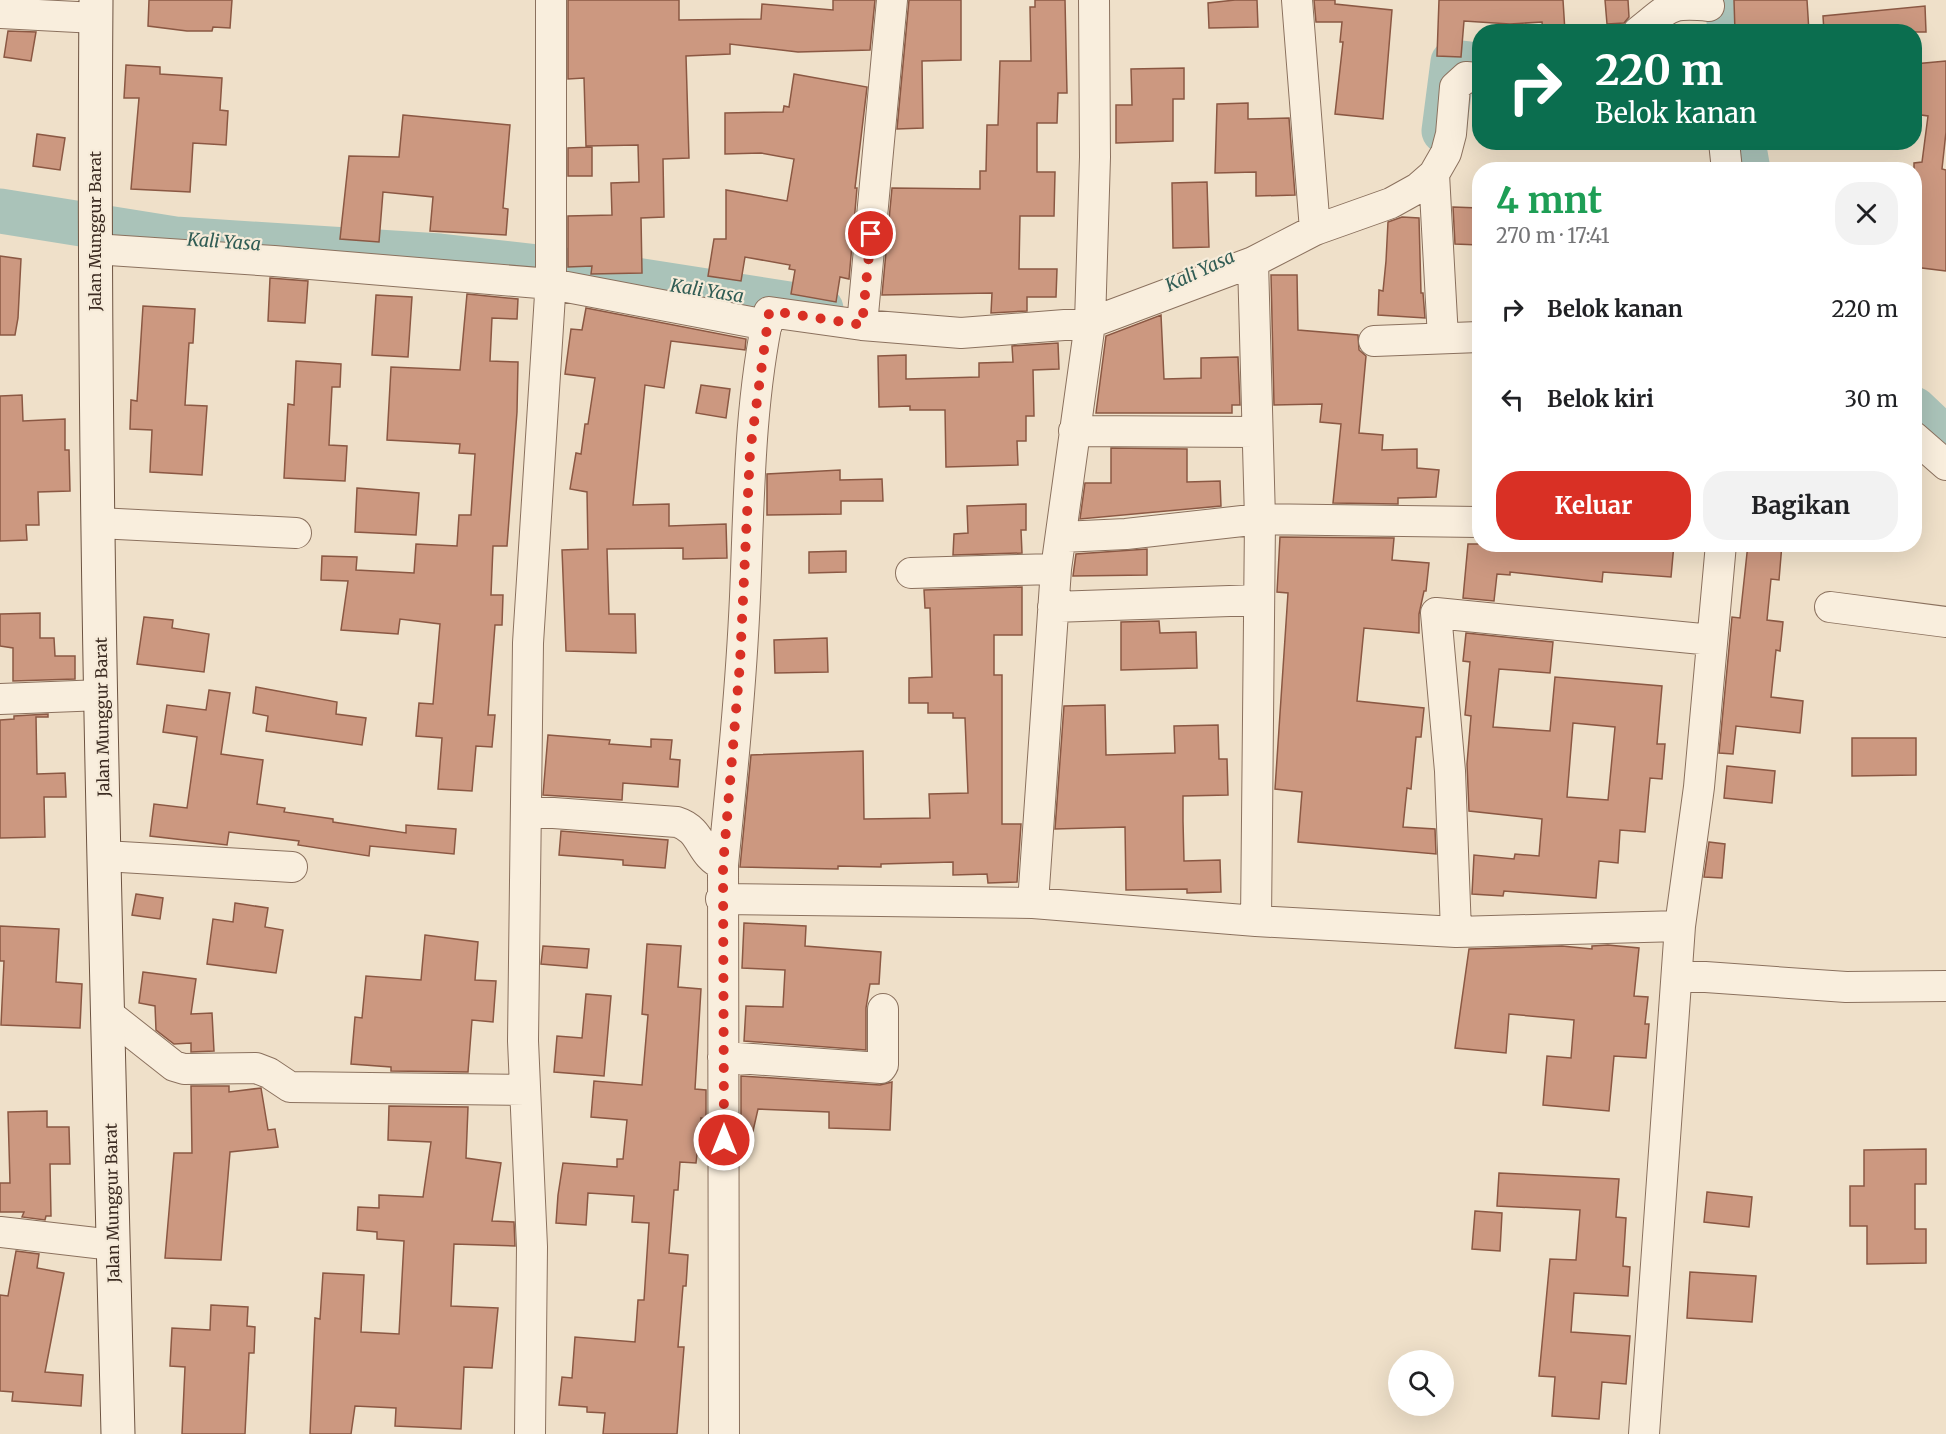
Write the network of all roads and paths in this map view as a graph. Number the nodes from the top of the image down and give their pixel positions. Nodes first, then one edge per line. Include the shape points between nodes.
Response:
1 (551, 0) edge
2 (892, 0) edge
3 (1094, 0) edge
4 (1297, 0) edge
5 (96, 9) edge
6 (1710, 11) edge
7 (0, 13) edge
8 (1648, 24) edge
9 (1472, 77) edge
10 (1434, 174) junction
11 (1314, 218) junction
12 (94, 244) junction
13 (1253, 262) junction
14 (551, 275) junction
15 (1090, 312) junction
16 (863, 316) junction
17 (767, 325) junction
18 (1472, 337) edge
19 (1443, 338) junction
20 (1374, 341) dead end
21 (1074, 431) junction
22 (1257, 432) junction
23 (1922, 444) edge
24 (1946, 465) edge
25 (1260, 519) junction
26 (1472, 522) edge
27 (99, 523) junction
28 (296, 533) dead end
29 (1062, 537) junction
30 (1720, 552) edge
31 (1056, 569) junction
32 (911, 573) dead end
33 (1259, 600) junction
34 (1830, 607) dead end
35 (1053, 608) junction
36 (1946, 622) edge
37 (1712, 640) junction
38 (102, 695) junction
39 (0, 699) edge
40 (526, 811) junction
41 (104, 856) junction
42 (723, 866) junction
43 (292, 867) dead end
44 (721, 899) junction
45 (1033, 903) junction
46 (1256, 921) junction
47 (1680, 926) junction
48 (1456, 932) junction
49 (1677, 975) junction
50 (1940, 985) edge
51 (883, 1009) dead end
52 (108, 1014) junction
53 (723, 1058) junction
54 (525, 1090) junction
55 (0, 1232) edge
56 (113, 1245) junction
57 (118, 1434) edge
58 (530, 1434) edge
59 (724, 1434) edge
60 (1644, 1434) edge

1 - 14 street
2 - 16 street
3 - 15 street via 1095,157
4 - 11 street
5 - 7 street
5 - 12 street, Jalan Munggur Barat
6 - 8 street via 1680,4
9 - 10 street via 1466,77 1455,87 1451,134
10 - 11 street via 1391,203
10 - 19 street
11 - 13 street
12 - 14 street via 274,261
12 - 27 street, Jalan Munggur Barat
13 - 15 street
13 - 22 street
14 - 17 street via 625,300
14 - 40 street via 528,643
15 - 16 street via 961,333
15 - 21 street
16 - 17 street via 772,311
17 - 42 street via 750,452 742,645
18 - 19 street
19 - 20 street
21 - 22 street
21 - 29 street
22 - 25 street
23 - 24 street
25 - 26 street
25 - 29 street
25 - 33 street
27 - 28 street
27 - 38 street, Jalan Munggur Barat
29 - 31 street
30 - 37 street
31 - 32 street
31 - 35 street
33 - 35 street
33 - 46 street
34 - 36 street
35 - 45 street
37 - 47 street via 1699,787
37 - 48 street via 1437,613 1450,771
38 - 39 street
38 - 41 street, Jalan Munggur Barat
40 - 42 street via 677,822 692,829 710,859
40 - 54 street
41 - 43 street
41 - 52 street, Jalan Munggur Barat
42 - 44 street
44 - 45 street
44 - 53 street
45 - 46 street
46 - 48 street
47 - 48 street
47 - 49 street
49 - 50 street via 1846,987
49 - 60 street
51 - 53 street via 880,1068
52 - 54 street via 178,1068 256,1068 290,1087
52 - 56 street, Jalan Munggur Barat
53 - 59 street
54 - 58 street via 532,1247
55 - 56 street
56 - 57 street, Jalan Munggur Barat

